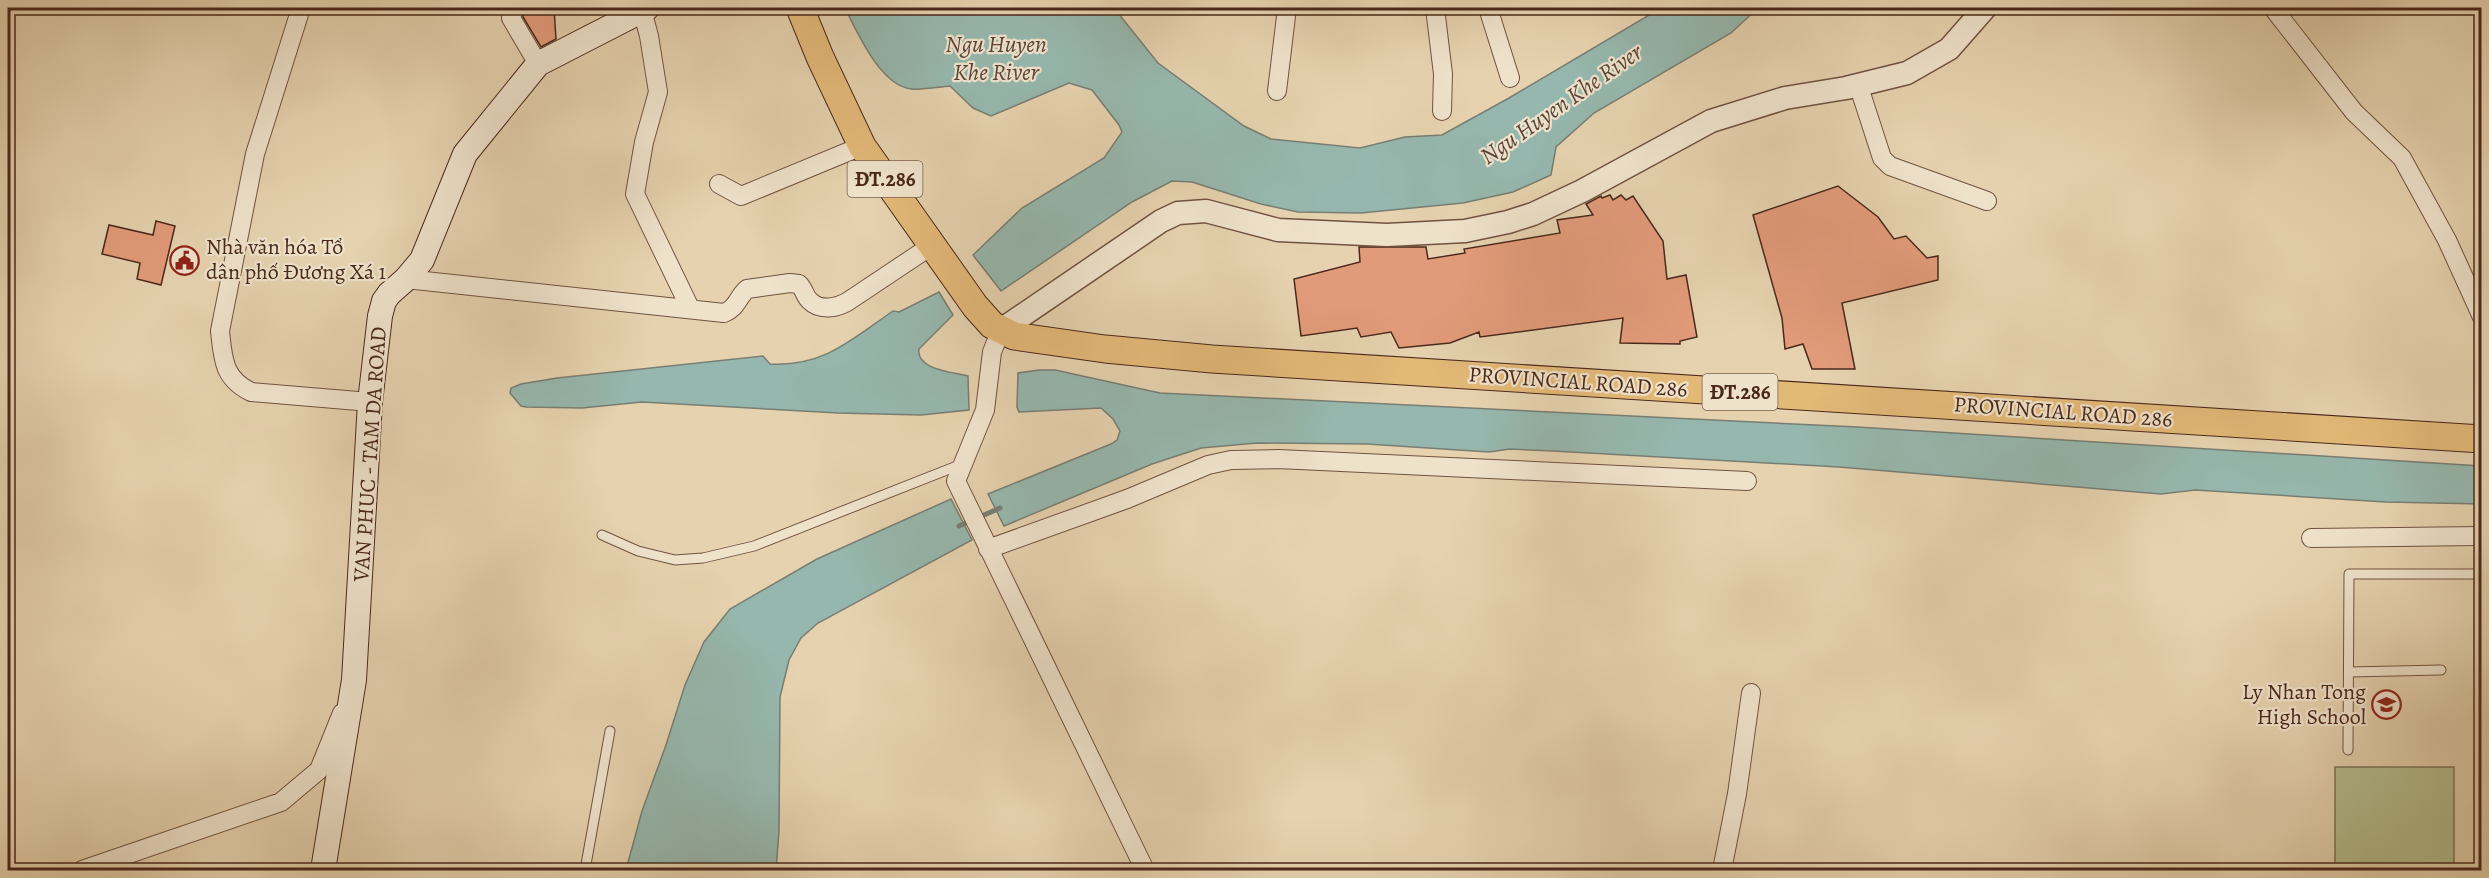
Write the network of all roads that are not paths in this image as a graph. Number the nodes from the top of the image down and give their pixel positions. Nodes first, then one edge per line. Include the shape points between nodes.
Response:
1 (301, 8) edge
2 (514, 8) edge
3 (800, 8) edge
4 (1287, 8) edge
5 (1435, 8) edge
6 (1488, 8) edge
7 (1985, 8) edge
8 (2273, 8) edge
9 (644, 9) edge
10 (538, 64) junction
11 (1510, 78) dead end
12 (1858, 84) junction
13 (1277, 91) dead end
14 (1443, 111) dead end
15 (862, 146) junction
16 (719, 184) dead end
17 (1987, 201) dead end
18 (931, 246) junction
19 (406, 279) junction
20 (690, 308) junction
21 (2481, 317) edge
22 (1000, 330) junction
23 (370, 402) junction
24 (2481, 439) edge
25 (964, 463) junction
26 (1747, 482) dead end
27 (602, 535) dead end
28 (2481, 536) edge
29 (2311, 538) dead end
30 (985, 543) junction
31 (2481, 574) edge
32 (2441, 670) dead end
33 (2349, 672) junction
34 (354, 680) junction
35 (1751, 693) dead end
36 (610, 731) dead end
37 (2348, 750) dead end
38 (82, 870) edge
39 (323, 870) edge
40 (585, 870) edge
41 (1145, 870) edge
42 (1722, 870) edge

1 - 23 street via 255,154 219,331 223,361 237,386 250,392
2 - 10 street via 511,18
3 - 15 main road, ĐT.286
4 - 13 street
5 - 14 street
6 - 11 street
7 - 12 street via 1949,49 1907,73
8 - 21 street via 2354,112 2402,158 2447,240
9 - 10 main road, VAN PHUC - TAM DA ROAD
9 - 20 street via 658,92 635,194
10 - 19 main road, VAN PHUC - TAM DA ROAD via 465,154 422,260
12 - 17 street via 1882,158 1890,166
12 - 22 street via 1785,98 1711,122 1533,214 1466,231 1314,233 1278,230 1206,211 1178,213
15 - 16 street via 741,196
15 - 18 main road, ĐT.286
18 - 20 street via 837,307 816,304 799,284 790,282 747,289 736,306 724,313
18 - 22 main road, ĐT.286 via 986,319
19 - 20 street
19 - 23 main road, VAN PHUC - TAM DA ROAD via 384,301
22 - 24 main road, PROVINCIAL ROAD 286 / ĐT.286 via 1014,336 1105,349 1212,359
22 - 25 street via 992,352 986,410
23 - 34 main road, VAN PHUC - TAM DA ROAD
25 - 27 lane via 754,546 703,558 675,560 638,551
25 - 30 street via 956,482
26 - 30 street via 1231,460 1208,465 1127,499
28 - 29 street
30 - 41 street
31 - 33 lane via 2349,574
32 - 33 lane
33 - 37 lane
34 - 38 street via 320,770 281,802
34 - 39 main road, VAN PHUC - TAM DA ROAD
35 - 42 street
36 - 40 lane

